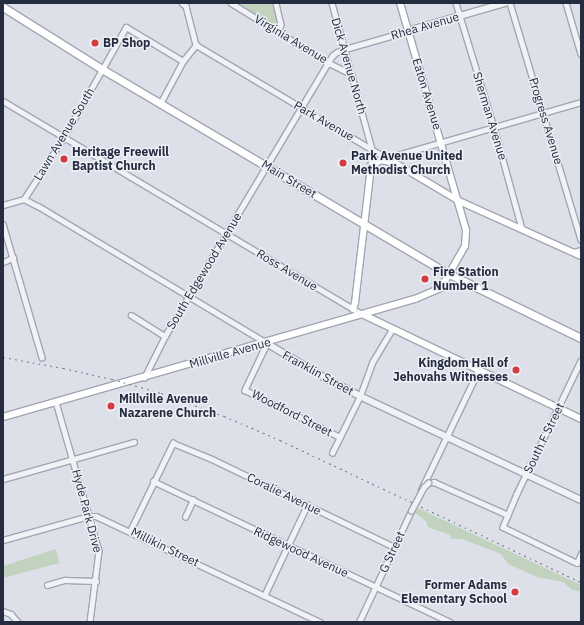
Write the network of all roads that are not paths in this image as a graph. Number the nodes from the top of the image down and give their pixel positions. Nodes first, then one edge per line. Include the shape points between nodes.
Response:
1 (182, 3) edge
2 (231, 3) edge
3 (276, 3) edge
4 (332, 3) edge
5 (400, 3) edge
6 (456, 3) edge
7 (506, 3) edge
8 (510, 3) edge
9 (566, 3) edge
10 (3, 7) edge
11 (460, 16) junction
12 (408, 31) junction
13 (279, 32) junction
14 (196, 45) junction
15 (345, 49) junction
16 (581, 54) edge
17 (183, 61) junction
18 (329, 63) junction
19 (102, 68) junction
20 (352, 74) junction
21 (3, 101) edge
22 (160, 102) junction
23 (581, 102) edge
24 (302, 108) junction
25 (544, 113) junction
26 (494, 127) junction
27 (64, 137) junction
28 (441, 142) junction
29 (372, 149) junction
30 (387, 158) junction
31 (395, 163) junction
32 (267, 166) junction
33 (371, 166) junction
34 (24, 199) junction
35 (459, 200) junction
36 (3, 205) edge
37 (3, 224) edge
38 (364, 224) junction
39 (522, 229) junction
40 (226, 234) junction
41 (581, 240) edge
42 (581, 250) edge
43 (573, 252) junction
44 (581, 256) edge
45 (14, 258) junction
46 (3, 262) edge
47 (449, 274) junction
48 (189, 297) junction
49 (352, 309) junction
50 (362, 314) junction
51 (130, 315) dead end
52 (392, 329) junction
53 (165, 336) junction
54 (581, 338) edge
55 (266, 342) junction
56 (42, 357) dead end
57 (581, 361) edge
58 (478, 371) junction
59 (144, 378) junction
60 (360, 396) junction
61 (56, 402) junction
62 (559, 409) junction
63 (3, 417) edge
64 (581, 419) edge
65 (340, 437) junction
66 (447, 437) junction
67 (134, 442) dead end
68 (332, 453) dead end
69 (73, 459) junction
70 (527, 475) junction
71 (3, 480) edge
72 (153, 481) junction
73 (418, 495) dead end
74 (193, 500) junction
75 (581, 500) edge
76 (307, 505) junction
77 (508, 515) junction
78 (89, 516) junction
79 (185, 517) dead end
80 (130, 530) junction
81 (3, 540) edge
82 (288, 546) junction
83 (394, 547) junction
84 (581, 554) edge
85 (96, 581) junction
86 (47, 585) dead end
87 (375, 586) junction
88 (264, 596) junction
89 (3, 611) edge
90 (18, 622) edge
91 (90, 622) edge
92 (320, 622) edge
93 (359, 622) edge
94 (450, 622) edge

1 - 14 street via 186,6
2 - 13 street, Virginia Avenue
3 - 13 street via 281,24
4 - 15 street, Dick Avenue North
5 - 12 main road, Eaton Avenue
6 - 11 street, Sherman Avenue
7 - 11 street, Rhea Avenue
8 - 25 street, Progress Avenue
9 - 16 street
10 - 19 main road, Main Street
11 - 12 street, Rhea Avenue
11 - 26 street, Sherman Avenue
12 - 15 street, Rhea Avenue
12 - 28 main road, Eaton Avenue
13 - 18 street, Virginia Avenue
14 - 17 street
14 - 24 street, Park Avenue
15 - 18 street, South Edgewood Avenue via 337,52
15 - 20 street, Dick Avenue North
17 - 19 street, Lawn Avenue South via 126,28
17 - 22 street
18 - 20 street, Virginia Avenue
18 - 24 street, South Edgewood Avenue
19 - 22 main road, Main Street
19 - 27 street, Lawn Avenue South
20 - 29 street, Dick Avenue North
21 - 27 street, Ross Avenue
22 - 32 main road, Main Street
23 - 25 street
24 - 29 street, Park Avenue
24 - 32 street, South Edgewood Avenue
25 - 26 street
25 - 41 street, Progress Avenue
26 - 28 street
26 - 39 street, Sherman Avenue
27 - 34 street, Lawn Avenue South
27 - 40 street, Ross Avenue
28 - 30 street
28 - 35 main road, Eaton Avenue
29 - 30 street, Park Avenue
29 - 33 street, Dick Avenue North
30 - 31 street, Park Avenue
31 - 33 main road via 381,160
31 - 35 main road, Park Avenue
32 - 38 main road, Main Street
32 - 40 street, South Edgewood Avenue
33 - 38 main road, Dick Avenue North
34 - 36 street
34 - 48 street, Franklin Street
35 - 39 main road, Park Avenue
35 - 47 main road, Eaton Avenue via 466,224 466,243
37 - 45 street
38 - 47 main road, Main Street
38 - 49 main road, Dick Avenue North via 355,303
39 - 43 main road, Park Avenue
40 - 48 street, South Edgewood Avenue
40 - 49 street, Ross Avenue
42 - 43 street
43 - 44 main road, Park Avenue
45 - 46 street
45 - 56 street
47 - 50 main road, Millville Avenue via 443,285 435,292
47 - 54 main road, Main Street
48 - 53 street, South Edgewood Avenue
48 - 55 street, Franklin Street
49 - 50 street, Ross Avenue
50 - 52 main road, Ross Avenue
50 - 55 main road, Millville Avenue
51 - 53 street
52 - 58 main road, Ross Avenue
52 - 60 street via 373,361
53 - 59 street, South Edgewood Avenue
55 - 59 main road, Millville Avenue
55 - 60 street, Franklin Street
55 - 65 street, Woodford Street via 245,390
57 - 62 street, South F Street
58 - 62 main road, Ross Avenue
58 - 66 street
59 - 61 main road, Millville Avenue
60 - 65 street
60 - 66 street, Franklin Street
61 - 63 main road, Millville Avenue
61 - 69 street, Hyde Park Drive
62 - 64 main road, Ross Avenue
62 - 70 street, South F Street
65 - 68 street
66 - 70 street, Franklin Street
66 - 73 street
67 - 69 street
69 - 71 street
69 - 78 street, Hyde Park Drive
70 - 75 street, Franklin Street
70 - 77 street, South F Street
72 - 74 street, Ridgewood Avenue
72 - 76 street, Coralie Avenue via 173,443
72 - 80 street
74 - 79 street
74 - 82 street, Ridgewood Avenue
76 - 82 street
76 - 83 street, Coralie Avenue
77 - 83 street, G Street, bridge via 434,482 428,483
77 - 84 street via 503,527 577,563
78 - 80 street, Millikin Street via 96,516
78 - 81 street
78 - 85 street, Hyde Park Drive via 99,551
80 - 88 street, Millikin Street
82 - 87 street, Ridgewood Avenue
82 - 88 street
83 - 87 street, G Street
85 - 86 street via 65,580
85 - 91 street, Hyde Park Drive
87 - 93 street, G Street
87 - 94 street, Ridgewood Avenue
88 - 92 street, Millikin Street
89 - 90 street via 11,614

